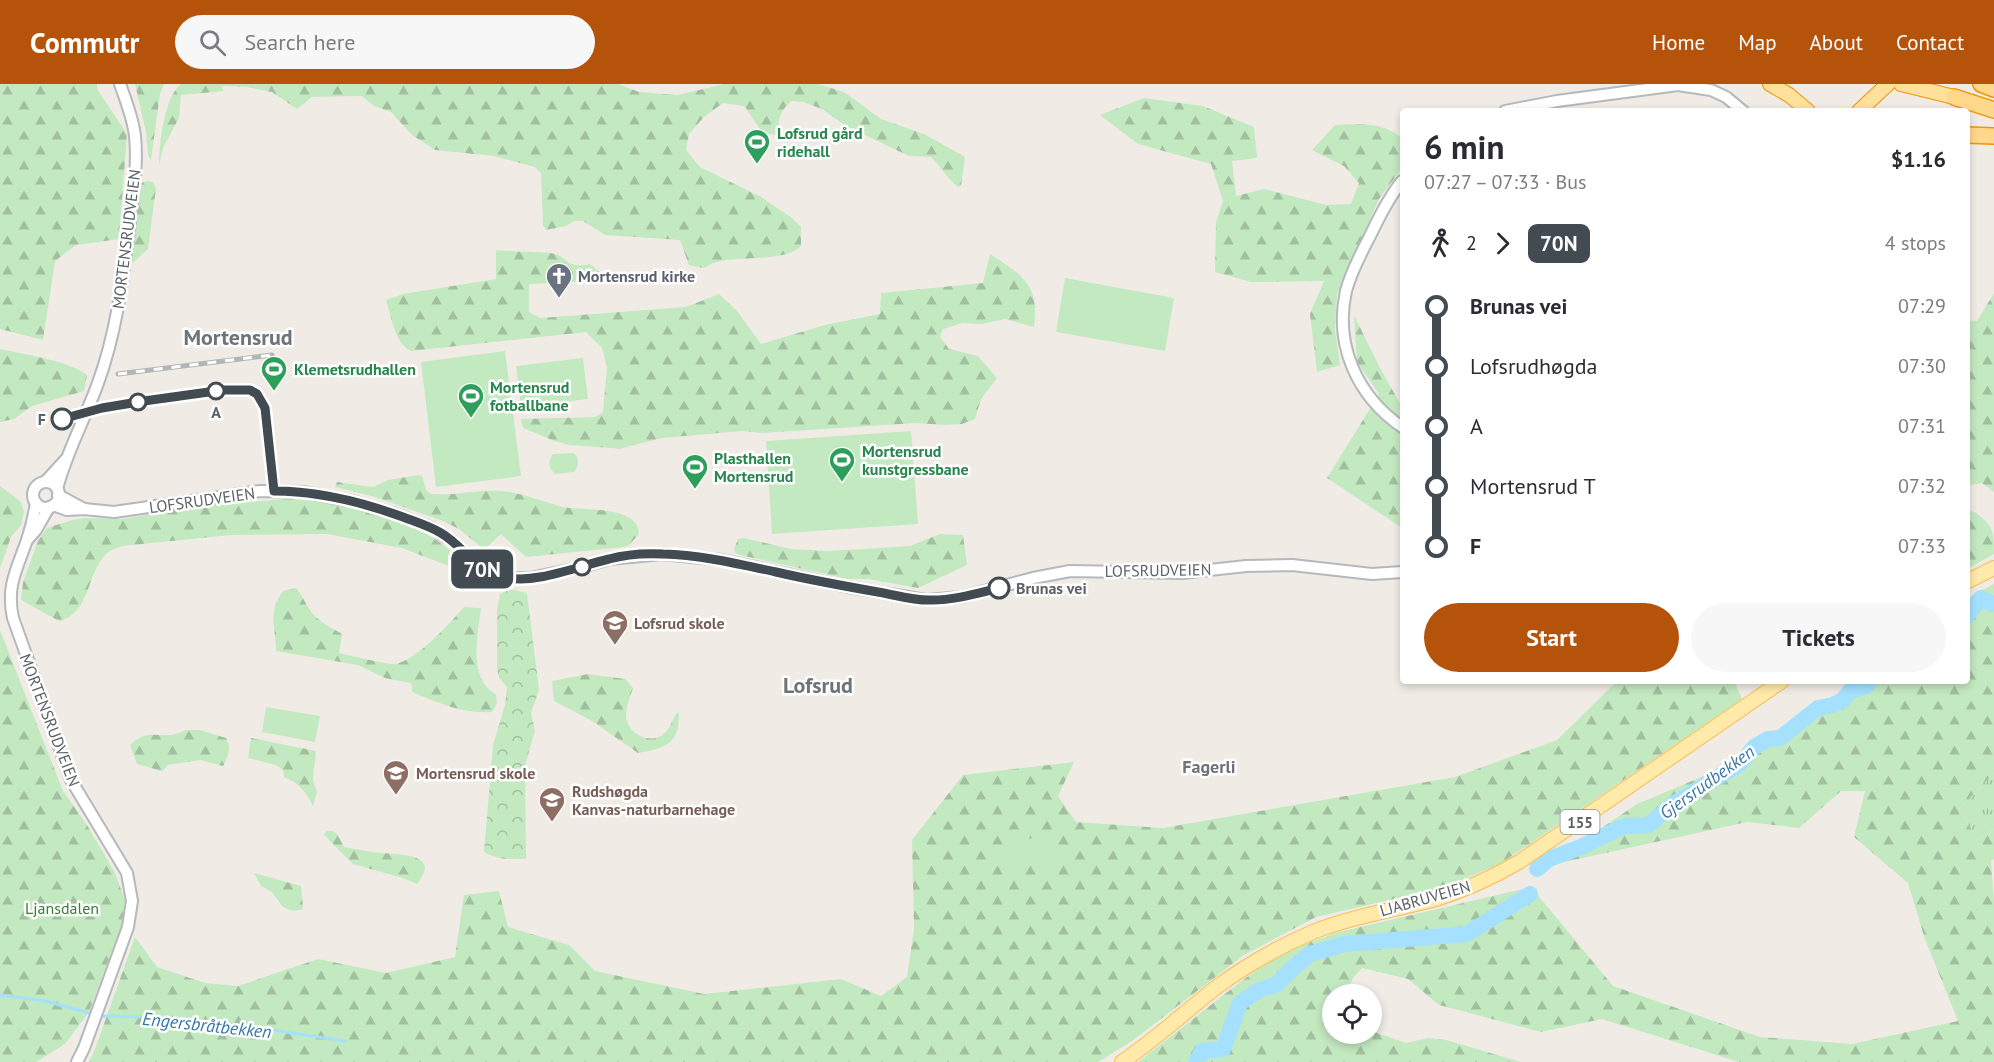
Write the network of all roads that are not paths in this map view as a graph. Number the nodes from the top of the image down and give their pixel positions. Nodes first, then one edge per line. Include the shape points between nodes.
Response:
1 (120, 84) edge
2 (1770, 84) edge
3 (1888, 84) edge
4 (1901, 84) edge
5 (1981, 84) edge
6 (1994, 88) edge
7 (1954, 98) joint
8 (1522, 108) edge
9 (1739, 108) edge
10 (1805, 108) edge
11 (1862, 108) edge
12 (1994, 110) edge
13 (1970, 135) edge
14 (1994, 136) edge
15 (1400, 184) edge
16 (1400, 424) edge
17 (66, 459) junction
18 (45, 482) junction
19 (58, 492) junction
20 (36, 503) junction
21 (51, 506) junction
22 (84, 509) junction
23 (28, 539) junction
24 (1994, 568) edge
25 (1400, 572) edge
26 (1970, 580) edge
27 (1778, 684) edge
28 (77, 1062) edge
29 (1122, 1062) edge

1 - 17 street, MORTENSRUDVEIEN via 134,132 135,173 121,294 110,347
2 - 10 highway
3 - 11 highway
4 - 7 highway
5 - 6 highway
7 - 12 highway
8 - 9 street via 1678,85 1711,90
13 - 14 highway
15 - 16 street via 1355,266 1343,315 1347,352 1358,380 1379,407
17 - 18 street, MORTENSRUDVEIEN
17 - 19 street, MORTENSRUDVEIEN
18 - 19 street via 53,484
18 - 20 street via 34,490
19 - 21 street via 57,501
19 - 22 street, LOFSRUDVEIEN
20 - 21 street
20 - 23 street, MORTENSRUDVEIEN
21 - 22 street, LOFSRUDVEIEN
21 - 23 street, MORTENSRUDVEIEN
22 - 25 street, LOFSRUDVEIEN via 114,512 260,491 303,492 352,501 432,528 453,541 482,569 504,578 530,578 627,555 671,554 722,560 926,600 962,597 1070,571 1173,573 1293,565 1372,574
23 - 28 street, MORTENSRUDVEIEN via 11,585 13,618 71,780 129,881 132,908
24 - 26 main road
27 - 29 main road, LJABRUVEIEN / 155 via 1519,862 1447,895 1350,920 1296,940 1233,976

